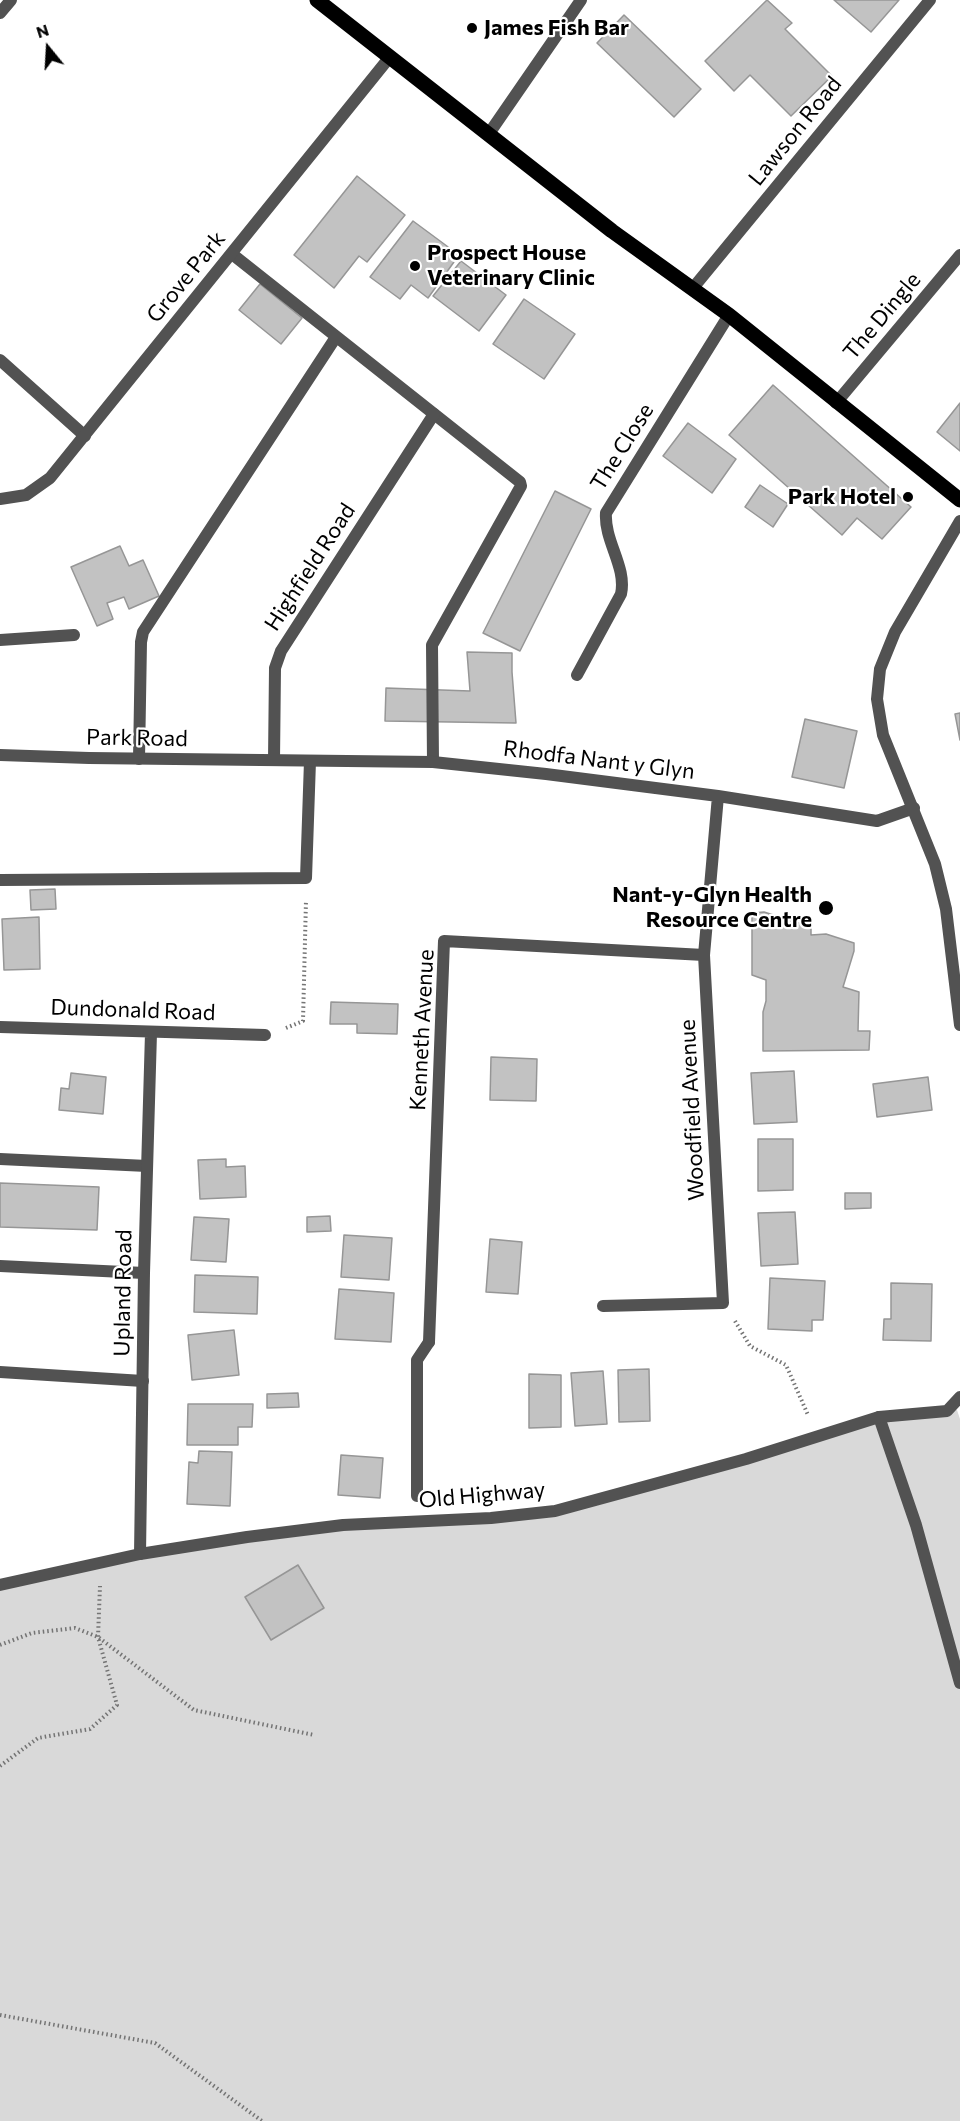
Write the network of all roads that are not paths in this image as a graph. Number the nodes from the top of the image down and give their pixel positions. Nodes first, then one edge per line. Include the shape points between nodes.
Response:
1 (11, 0) edge
2 (316, 0) edge
3 (581, 0) edge
4 (930, 0) edge
5 (0, 13) edge
6 (389, 58) junction
7 (488, 135) junction
8 (232, 254) junction
9 (960, 255) edge
10 (693, 288) junction
11 (729, 315) junction
12 (336, 337) junction
13 (0, 360) edge
14 (836, 403) junction
15 (434, 414) junction
16 (85, 436) junction
17 (0, 499) edge
18 (960, 500) edge
19 (960, 521) edge
20 (74, 635) dead end
21 (0, 640) edge
22 (577, 675) dead end
23 (0, 755) edge
24 (139, 759) junction
25 (274, 760) junction
26 (310, 761) junction
27 (433, 762) junction
28 (718, 796) junction
29 (914, 808) junction
30 (0, 880) edge
31 (704, 955) junction
32 (960, 1025) edge
33 (0, 1027) edge
34 (151, 1033) junction
35 (265, 1035) road end
36 (0, 1159) edge
37 (147, 1166) junction
38 (0, 1266) edge
39 (144, 1273) junction
40 (603, 1306) dead end
41 (0, 1372) edge
42 (143, 1381) junction
43 (960, 1397) edge
44 (960, 1409) edge
45 (946, 1411) junction
46 (879, 1417) junction
47 (417, 1496) dead end
48 (140, 1554) junction
49 (0, 1585) edge
50 (960, 1683) edge

1 - 5 street
2 - 6 main road
3 - 7 street
4 - 10 street, Lawson Road
6 - 7 main road
6 - 8 street, Grove Park
7 - 10 main road
8 - 12 street
8 - 16 street, Grove Park
9 - 14 street, The Dingle
10 - 11 main road
11 - 14 main road
11 - 22 street, The Close via 606,513 605,527 623,582 621,594
12 - 15 street
12 - 24 street via 143,632
13 - 16 street
14 - 18 main road
15 - 25 street, Highfield Road via 281,651 274,668
15 - 27 street via 521,486 432,645
16 - 17 street, Grove Park via 50,478 34,490
19 - 29 street via 895,632 880,669 877,699 883,735
20 - 21 street
23 - 24 street, Park Road
24 - 25 street, Park Road
25 - 26 street, Rhodfa Nant y Glyn
26 - 27 street, Rhodfa Nant y Glyn
26 - 30 street via 306,878
27 - 28 street, Rhodfa Nant y Glyn
28 - 29 street, Rhodfa Nant y Glyn via 877,821
28 - 31 street, Woodfield Avenue
29 - 32 street via 935,864 946,909
31 - 40 street, Woodfield Avenue via 723,1303
31 - 47 street, Kenneth Avenue via 444,941 429,1342 417,1360
33 - 34 street, Dundonald Road
34 - 35 street, Dundonald Road
34 - 37 street, Upland Road
36 - 37 street
37 - 39 street, Upland Road
38 - 39 street
39 - 42 street, Upland Road
41 - 42 street
42 - 48 street, Upland Road
43 - 45 street
44 - 45 street, Old Highway
45 - 46 street, Old Highway
46 - 48 street, Old Highway via 746,1459 555,1510 485,1518 343,1525
46 - 50 street via 916,1524
48 - 49 street, Old Highway

